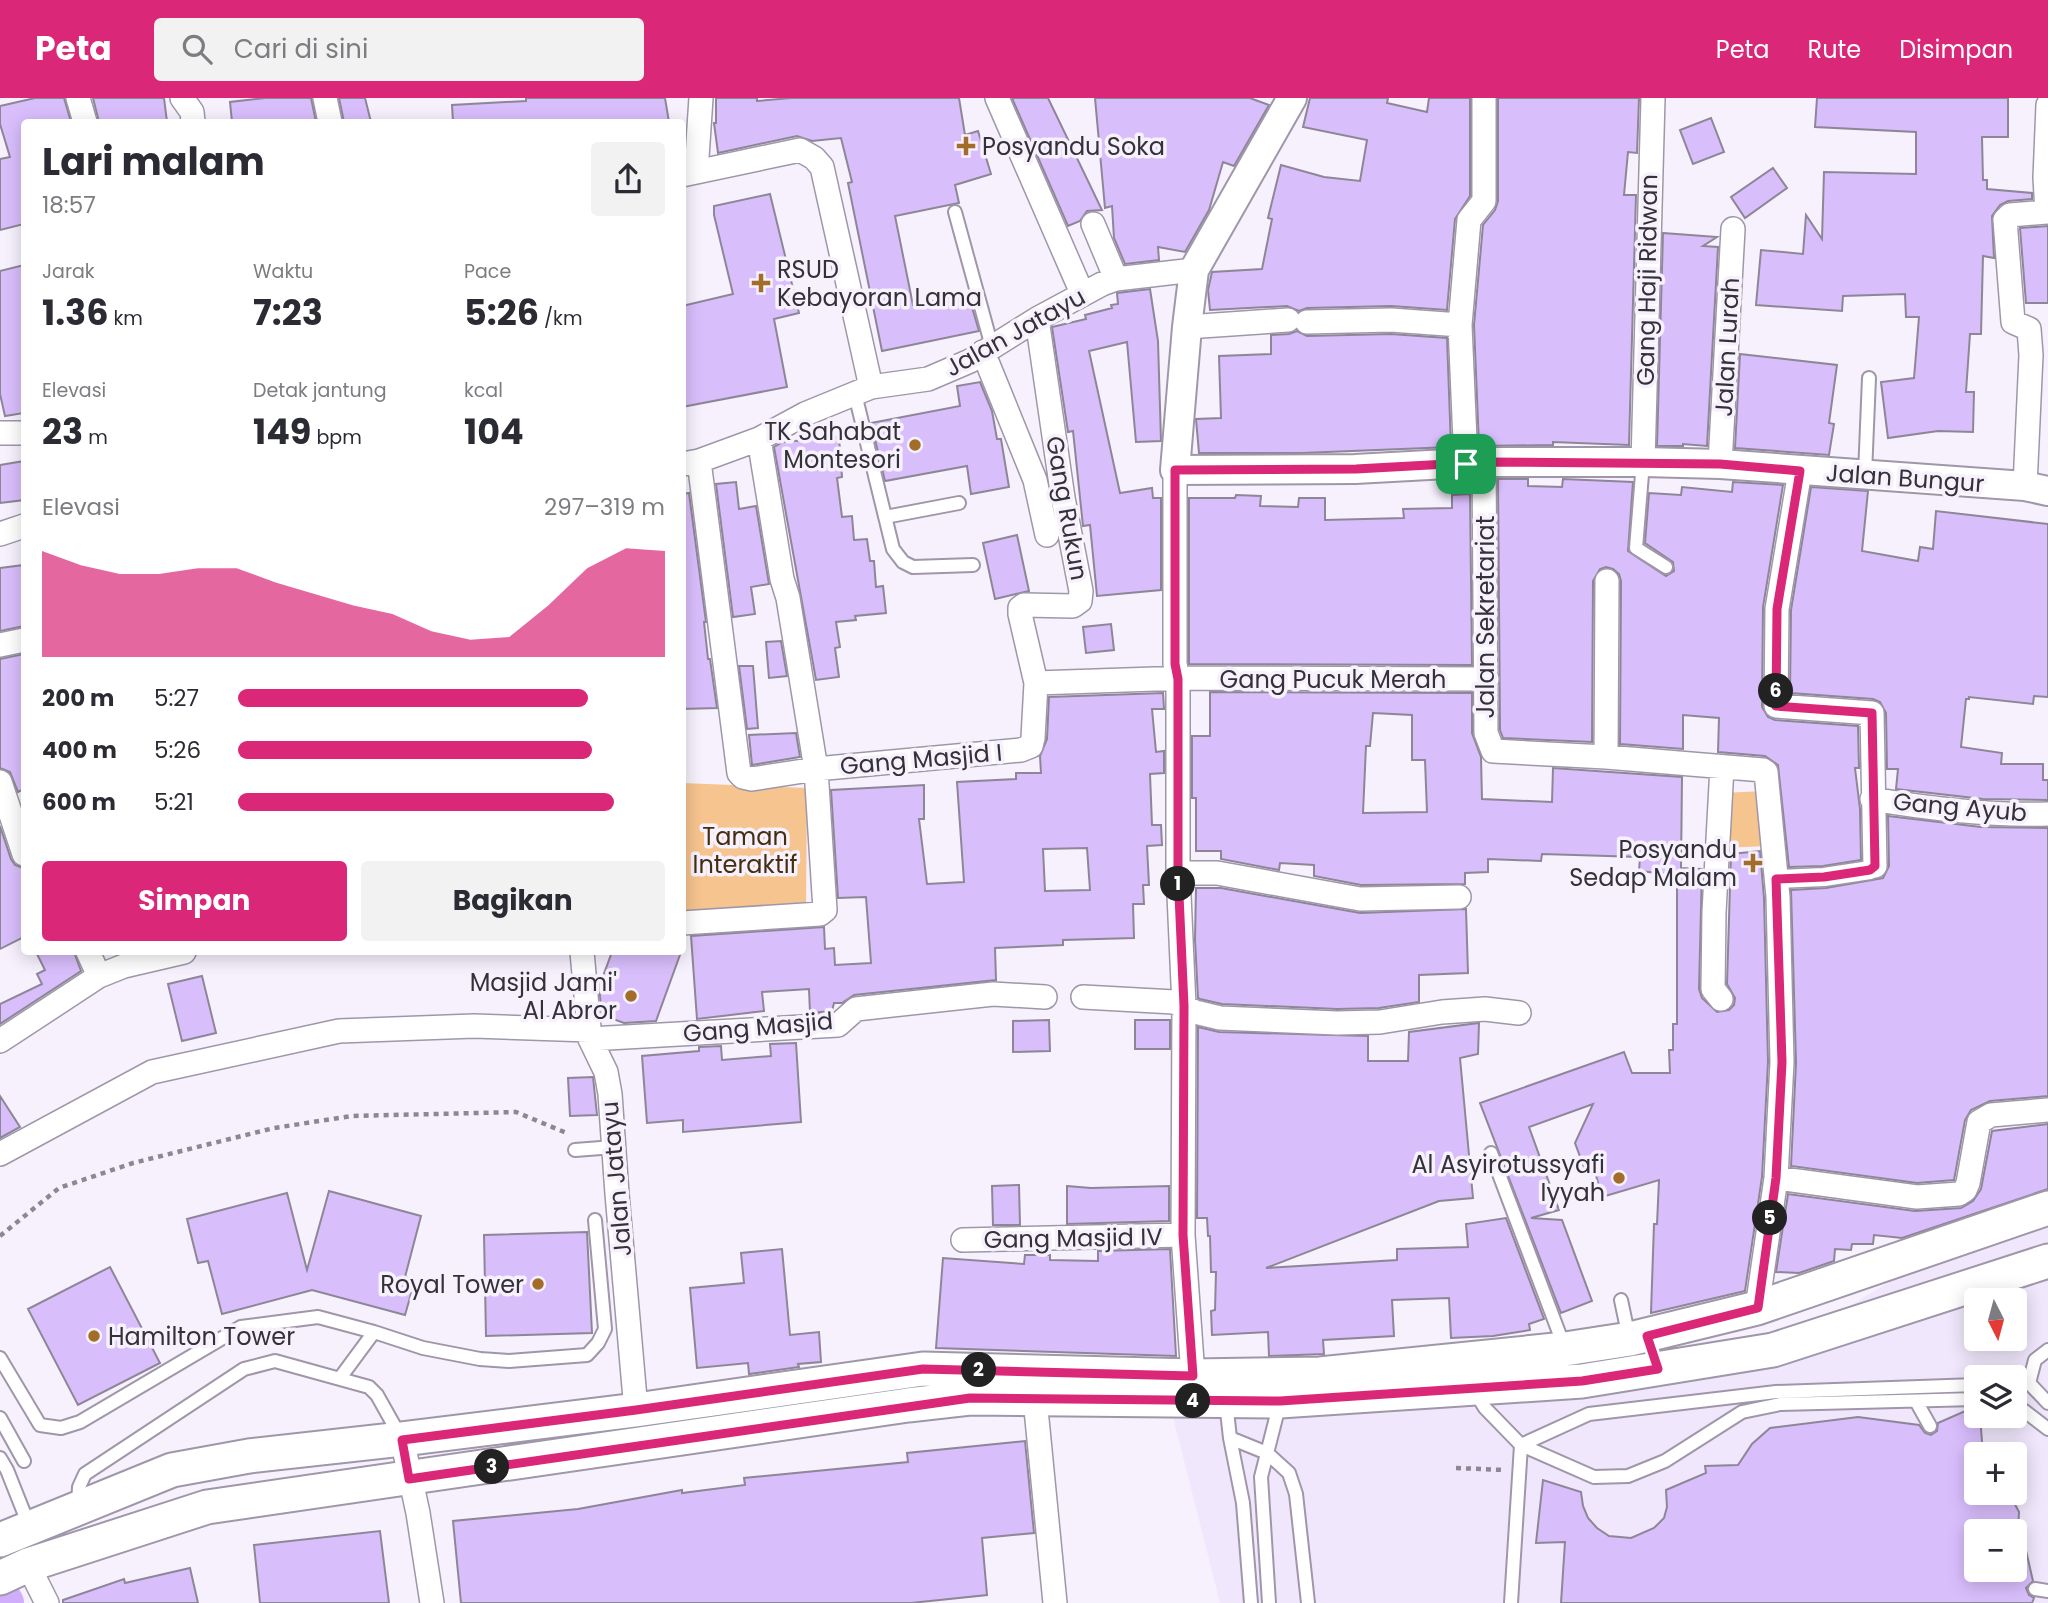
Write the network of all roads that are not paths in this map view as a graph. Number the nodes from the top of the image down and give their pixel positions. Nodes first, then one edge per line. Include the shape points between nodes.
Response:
1 (78, 98) edge
2 (182, 98) edge
3 (325, 98) edge
4 (701, 98) edge
5 (997, 98) edge
6 (1292, 98) edge
7 (1484, 98) edge
8 (1653, 98) edge
9 (2048, 106) edge
10 (84, 119) edge
11 (193, 119) edge
12 (329, 119) edge
13 (689, 173) edge
14 (955, 212) dead end
15 (1093, 224) dead end
16 (1733, 229) dead end
17 (1194, 270) junction
18 (1116, 279) junction
19 (1082, 293) junction
20 (1037, 319) junction
21 (1460, 325) junction
22 (1187, 327) junction
23 (987, 349) junction
24 (1869, 378) dead end
25 (863, 390) junction
26 (0, 433) edge
27 (21, 433) edge
28 (759, 439) junction
29 (691, 462) edge
30 (1643, 462) junction
31 (1475, 463) junction
32 (1720, 464) junction
33 (1175, 470) junction
34 (1800, 471) junction
35 (1865, 474) junction
36 (2036, 489) edge
37 (958, 503) dead end
38 (885, 517) junction
39 (21, 526) edge
40 (0, 534) edge
41 (1047, 535) dead end
42 (973, 565) dead end
43 (1666, 567) dead end
44 (1607, 581) dead end
45 (21, 641) edge
46 (0, 645) edge
47 (1178, 679) junction
48 (1487, 680) junction
49 (1036, 683) junction
50 (1606, 757) junction
51 (1722, 767) junction
52 (816, 769) junction
53 (0, 782) edge
54 (1872, 799) junction
55 (2048, 814) edge
56 (21, 845) edge
57 (1875, 866) joint
58 (1178, 873) junction
59 (1776, 879) junction
60 (1459, 897) dead end
61 (686, 923) edge
62 (89, 955) edge
63 (171, 955) edge
64 (582, 955) edge
65 (99, 976) junction
66 (1045, 998) dead end
67 (1083, 998) dead end
68 (1721, 999) dead end
69 (1184, 1006) junction
70 (1520, 1013) dead end
71 (590, 1034) junction
72 (0, 1041) edge
73 (2048, 1110) edge
74 (608, 1147) junction
75 (575, 1150) dead end
76 (1491, 1153) dead end
77 (0, 1154) edge
78 (1776, 1178) junction
79 (2048, 1208) edge
80 (594, 1220) dead end
81 (1183, 1235) junction
82 (962, 1240) dead end
83 (2048, 1261) edge
84 (1621, 1300) dead end
85 (1758, 1308) junction
86 (374, 1332) junction
87 (1638, 1338) junction
88 (1565, 1349) junction
89 (2048, 1350) edge
90 (0, 1358) edge
91 (1658, 1369) junction
92 (1193, 1376) junction
93 (340, 1378) junction
94 (2029, 1383) joint
95 (1964, 1385) edge
96 (1473, 1389) junction
97 (1035, 1399) junction
98 (1964, 1399) edge
99 (1280, 1401) junction
100 (1916, 1401) junction
101 (1226, 1402) junction
102 (2048, 1403) edge
103 (636, 1410) junction
104 (2027, 1413) edge
105 (0, 1418) edge
106 (1930, 1426) dead end
107 (396, 1428) junction
108 (2048, 1429) edge
109 (1230, 1438) junction
110 (1521, 1445) junction
111 (1267, 1452) junction
112 (0, 1458) edge
113 (24, 1461) dead end
114 (409, 1479) junction
115 (78, 1509) junction
116 (15, 1534) edge
117 (10, 1573) edge
118 (47, 1603) edge
119 (432, 1603) edge
120 (1055, 1603) edge
121 (1251, 1603) edge
122 (1269, 1603) edge
123 (1308, 1603) edge
124 (1511, 1603) edge

1 - 10 street
2 - 11 street
3 - 12 street
4 - 13 street
5 - 19 street
6 - 17 street
7 - 21 street, Jalan Sekretariat via 1484,201 1469,220
8 - 30 street, Gang Haji Ridwan
9 - 36 street via 2048,212 2010,215 2006,220 2013,322 2029,329
13 - 25 street via 800,150 822,167
14 - 23 lane
15 - 18 street
16 - 32 street, Jalan Lurah
17 - 18 street, Jalan Jatayu
17 - 22 street
18 - 19 street, Jalan Jatayu
19 - 20 street, Jalan Jatayu
20 - 23 street, Jalan Jatayu
20 - 49 street, Gang Rukun via 1081,591 1080,601 1073,606 1020,608
21 - 22 street via 1391,320
21 - 31 street, Jalan Sekretariat
22 - 33 street
23 - 25 street, Jalan Jatayu via 928,379
23 - 41 street via 1035,480
24 - 35 lane
25 - 28 street, Jalan Jatayu
25 - 38 lane
26 - 27 street
28 - 29 street, Jalan Jatayu
28 - 52 street, Gang Masjid I
29 - 52 street via 739,773 751,779
30 - 31 street, Jalan Bungur
30 - 32 street, Jalan Bungur
30 - 43 lane via 1636,548
31 - 33 street, Jalan Bungur
31 - 48 street, Jalan Sekretariat
32 - 34 street, Jalan Bungur
33 - 47 street
34 - 35 street, Jalan Bungur
34 - 54 street via 1777,609 1776,706 1872,713
35 - 36 street, Jalan Bungur
37 - 38 lane
38 - 42 lane via 893,549 903,562 914,567
39 - 40 street
44 - 50 street
45 - 46 street
47 - 48 street, Gang Pucuk Merah
47 - 49 street
47 - 58 street
48 - 50 street, Jalan Sekretariat via 1486,733 1493,751
49 - 52 street, Gang Masjid I via 1031,746 1021,750
50 - 51 street, Jalan Sekretariat
51 - 59 street, Jalan Sekretariat via 1763,770 1767,776
51 - 68 street via 1713,912 1713,989
52 - 61 street, Gang Masjid I via 823,913
53 - 56 street
54 - 55 street, Gang Ayub via 1957,811
54 - 57 street
57 - 59 street via 1824,877
58 - 60 street via 1217,873 1360,899
58 - 69 street
59 - 78 street via 1782,1062
62 - 65 street
63 - 65 street
64 - 71 street, Jalan Jatayu
65 - 72 street
66 - 71 street, Gang Masjid via 993,994 856,1009 838,1025
67 - 69 street
69 - 70 street via 1220,1017 1337,1023 1485,1009
69 - 81 street
71 - 74 street, Jalan Jatayu via 606,1072
71 - 77 street, Gang Masjid via 474,1026 339,1031 152,1072
73 - 78 street via 1991,1115 1979,1122 1968,1183 1959,1194 1917,1198
74 - 75 lane
74 - 103 street, Jalan Jatayu
76 - 88 lane
78 - 85 street
79 - 85 main road
80 - 86 lane via 605,1329 587,1354 480,1359
81 - 82 street, Gang Masjid IV
81 - 92 street
83 - 91 main road via 1773,1350
84 - 87 lane
85 - 87 main road
86 - 90 lane via 318,1317 241,1327 80,1422 61,1428 40,1425
86 - 93 lane
87 - 88 main road
87 - 91 main road
88 - 92 main road via 1320,1374
89 - 94 lane via 2035,1360
91 - 96 main road via 1582,1381
92 - 103 main road via 923,1369
93 - 107 lane via 369,1387
93 - 115 lane via 275,1361 244,1369 85,1474
94 - 102 lane
95 - 110 lane via 1776,1392 1589,1414
96 - 99 main road
96 - 110 lane
97 - 101 main road
97 - 114 main road via 970,1398 908,1405
97 - 120 street
98 - 100 lane
99 - 101 main road
99 - 111 lane
100 - 106 lane
100 - 110 lane via 1780,1404 1742,1412 1665,1461 1628,1476 1594,1477
101 - 109 lane
103 - 107 main road
104 - 108 lane
105 - 113 lane
107 - 114 street
107 - 115 main road via 172,1470
109 - 111 lane
109 - 121 lane via 1244,1503
110 - 124 lane
111 - 122 lane via 1261,1498
111 - 123 lane via 1289,1473 1296,1494
112 - 116 lane via 7,1469
114 - 117 main road via 207,1507
114 - 119 street
115 - 116 main road
117 - 118 street

